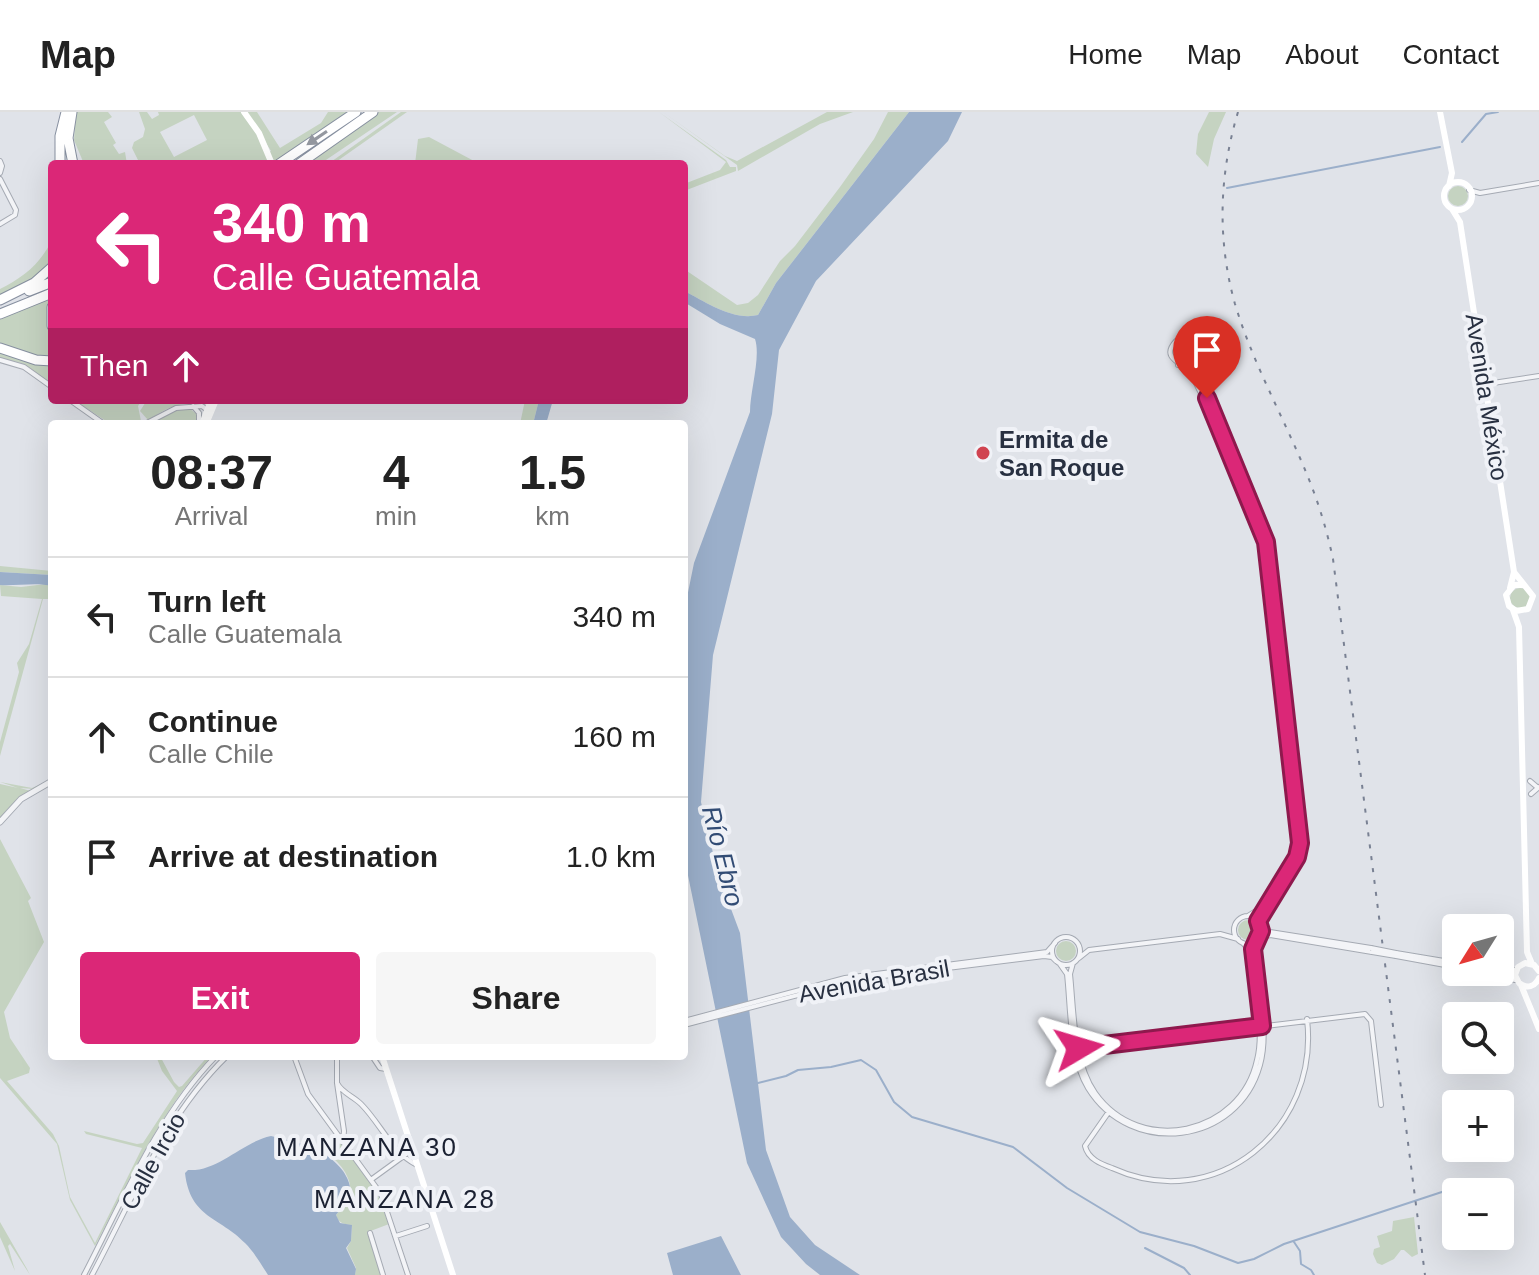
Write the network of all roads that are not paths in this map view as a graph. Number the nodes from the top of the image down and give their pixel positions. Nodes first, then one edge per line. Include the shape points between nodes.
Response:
1 (66, 112) edge
2 (72, 112) edge
3 (244, 112) edge
4 (356, 112) edge
5 (373, 112) edge
6 (1440, 112) edge
7 (66, 126) junction
8 (61, 160) edge
9 (70, 160) edge
10 (78, 160) edge
11 (271, 160) edge
12 (285, 160) edge
13 (305, 160) edge
14 (0, 161) edge
15 (0, 173) edge
16 (1452, 173) junction
17 (0, 179) edge
18 (1461, 183) junction
19 (1539, 183) edge
20 (1449, 186) junction
21 (1469, 190) junction
22 (1480, 193) junction
23 (1471, 199) junction
24 (1452, 209) junction
25 (1463, 209) junction
26 (1460, 222) junction
27 (0, 224) edge
28 (48, 271) edge
29 (48, 284) edge
30 (48, 295) edge
31 (0, 302) edge
32 (0, 314) edge
33 (0, 348) edge
34 (1196, 357) junction
35 (0, 360) edge
36 (48, 361) edge
37 (1178, 365) junction
38 (1539, 376) edge
39 (1493, 383) dead end
40 (48, 384) edge
41 (76, 404) edge
42 (208, 404) edge
43 (193, 406) junction
44 (203, 408) junction
45 (98, 420) edge
46 (153, 420) edge
47 (202, 420) edge
48 (203, 420) edge
49 (1514, 572) junction
50 (1523, 585) junction
51 (1510, 588) junction
52 (1536, 597) edge
53 (1513, 610) junction
54 (1525, 611) junction
55 (1519, 627) junction
56 (1530, 781) dead end
57 (48, 783) edge
58 (1538, 787) edge
59 (1531, 794) dead end
60 (0, 822) edge
61 (1248, 916) junction
62 (1259, 922) junction
63 (1235, 925) junction
64 (1220, 934) junction
65 (1238, 939) junction
66 (1256, 940) junction
67 (1055, 943) junction
68 (1243, 943) junction
69 (1078, 944) junction
70 (1089, 950) junction
71 (1371, 950) junction
72 (1527, 952) junction
73 (1020, 957) junction
74 (1079, 958) junction
75 (1058, 962) junction
76 (1442, 962) edge
77 (1073, 963) junction
78 (1532, 964) junction
79 (1519, 967) junction
80 (1514, 971) edge
81 (1539, 971) edge
82 (1514, 980) edge
83 (1537, 982) edge
84 (1519, 983) junction
85 (1527, 996) junction
86 (1307, 1019) junction
87 (688, 1022) edge
88 (1260, 1026) junction
89 (1539, 1029) edge
90 (1077, 1049) junction
91 (213, 1060) edge
92 (223, 1060) edge
93 (295, 1060) edge
94 (337, 1060) edge
95 (375, 1060) edge
96 (383, 1060) edge
97 (386, 1069) junction
98 (340, 1091) junction
99 (1381, 1105) dead end
100 (1108, 1113) junction
101 (343, 1141) junction
102 (412, 1150) junction
103 (402, 1157) junction
104 (416, 1162) junction
105 (372, 1180) junction
106 (427, 1226) dead end
107 (370, 1233) dead end
108 (396, 1236) junction
109 (84, 1275) edge
110 (92, 1275) edge
111 (383, 1275) edge
112 (408, 1275) edge
113 (453, 1275) edge

1 - 7 highway
2 - 7 highway
3 - 11 main road
4 -> 12 highway
5 - 13 highway
6 - 16 main road
7 - 8 highway
7 - 9 highway
7 - 10 highway
14 - 15 street
16 - 18 main road
16 - 20 main road
17 - 27 street via 16,210
18 - 20 main road
18 - 21 main road
19 - 22 street
20 - 24 main road via 1444,198
21 - 22 street
21 - 23 main road
22 - 23 street
23 - 25 main road
24 - 25 main road
24 - 26 main road, Avenida México
25 - 26 main road, Avenida México
26 - 49 main road, Avenida México
28 - 31 highway
29 - 31 highway
30 - 32 highway
33 - 36 highway
34 - 37 street via 1191,364
34 - 37 street via 1195,345 1180,339 1170,351
34 - 62 street via 1194,370 1266,542 1287,725 1299,852
35 - 40 street via 24,367
37 - 61 street via 1190,371 1219,430 1265,556 1296,848 1260,907
38 - 39 street
41 - 45 street
42 - 44 main road
43 - 44 street
43 - 46 street
43 - 47 street
44 - 48 main road
49 - 50 main road, Avenida México
49 - 51 main road, Avenida México
50 - 51 main road
50 - 52 main road
51 - 53 main road via 1506,600
52 - 54 main road
53 - 54 main road
53 - 55 main road
54 - 55 main road
55 - 72 main road
56 - 58 street
57 - 60 street via 21,799
58 - 59 street
61 - 62 street
61 - 63 street
62 - 66 street
62 - 71 street via 1270,932
63 - 64 street
63 - 65 street
64 - 65 street
64 - 70 street
65 - 68 street
66 - 68 street
66 - 71 street via 1270,935
66 - 88 street
67 - 69 street via 1067,937
67 - 73 street via 1047,952
67 - 75 street
68 - 88 street via 1249,950
69 - 70 street
69 - 74 street
70 - 74 street
71 - 76 street, bridge
72 - 78 main road
72 - 79 main road
73 - 75 street via 1047,956
73 - 87 street, Avenida Brasil via 845,978
74 - 77 street
75 - 77 street
75 - 90 street via 1067,974
77 - 90 street
78 - 79 main road
78 - 81 main road
79 - 80 street
79 - 84 main road
82 - 84 street
83 - 84 main road
83 - 85 main road
84 - 85 main road
85 - 89 main road
86 - 88 street
86 - 99 street via 1368,1016
86 - 100 street via 1307,1063 1293,1107 1267,1141 1232,1166 1172,1181 1115,1170 1085,1149
88 - 90 street
88 - 90 street via 1257,1062 1245,1091 1215,1119 1184,1130 1145,1128 1113,1112 1089,1083
88 - 100 street via 1262,1055 1252,1085 1215,1123 1186,1134 1157,1134
90 - 100 street via 1085,1083
91 - 109 street, Calle Ircio via 165,1122
92 - 110 street, Calle Ircio via 176,1117
93 - 101 street via 306,1091
94 - 98 street
95 - 97 street
96 - 97 main road
97 - 102 main road
98 - 101 street
98 - 103 street via 365,1108
101 - 105 street
102 - 103 street
102 - 104 main road
103 - 104 street
103 - 105 street
104 - 113 main road
105 - 108 street
106 - 108 street
107 - 111 street
108 - 112 street

